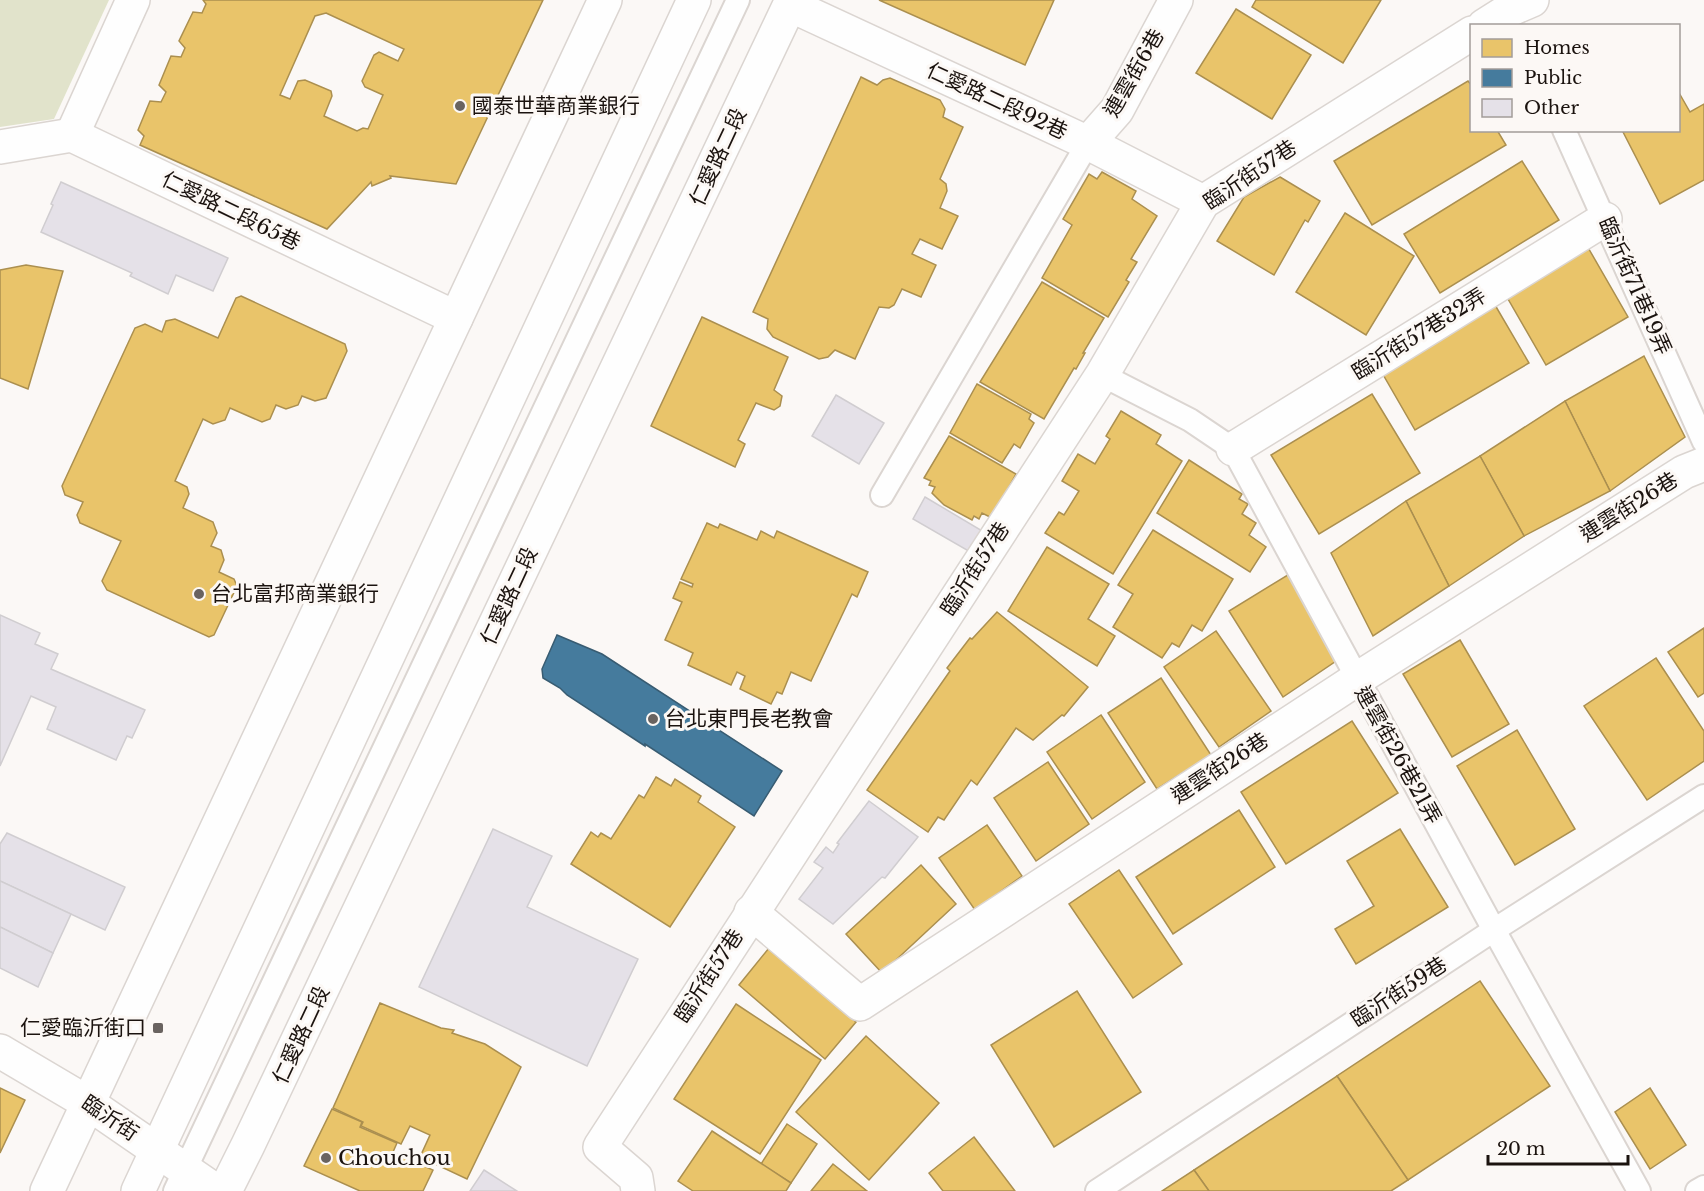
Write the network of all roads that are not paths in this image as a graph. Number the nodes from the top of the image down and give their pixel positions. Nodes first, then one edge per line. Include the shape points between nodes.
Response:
1 (133, 0) edge
2 (605, 0) edge
3 (694, 0) edge
4 (738, 0) edge
5 (1176, 0) edge
6 (791, 2) edge
7 (1470, 34) edge
8 (1565, 132) edge
9 (72, 135) junction
10 (1088, 143) junction
11 (0, 147) edge
12 (1203, 202) junction
13 (1605, 219) junction
14 (456, 318) junction
15 (1102, 375) junction
16 (1704, 442) edge
17 (1233, 449) junction
18 (1704, 464) edge
19 (882, 495) dead end
20 (1357, 679) junction
21 (1704, 796) edge
22 (750, 912) junction
23 (1494, 930) junction
24 (0, 1051) edge
25 (88, 1103) junction
26 (157, 1150) junction
27 (180, 1180) edge
28 (1704, 1187) edge
29 (46, 1191) edge
30 (138, 1191) edge
31 (216, 1191) edge
32 (225, 1191) edge
33 (638, 1191) edge
34 (1097, 1191) edge
35 (1639, 1191) edge
36 (1697, 1191) edge

1 - 9 street
2 - 14 street
3 - 26 street
4 - 27 lane
5 - 10 street, 連雲街6巷 via 1117,110
6 - 10 street, 仁愛路二段92巷
6 - 32 street, 仁愛路二段
7 - 12 street, 臨沂街57巷
8 - 13 lane, 臨沂街71巷19弄
9 - 11 street
9 - 14 street, 仁愛路二段65巷
10 - 12 street, 仁愛路二段92巷
10 - 19 lane
12 - 15 street, 臨沂街57巷
13 - 16 lane, 臨沂街71巷19弄
13 - 17 street, 臨沂街57巷32弄
14 - 25 street
15 - 17 lane, 連雲街26巷21弄 via 1190,420
15 - 22 street, 臨沂街57巷
17 - 20 lane, 連雲街26巷21弄
18 - 20 street, 連雲街26巷 via 1684,472
20 - 22 street, 連雲街26巷 via 860,1004
20 - 23 lane, 連雲街26巷21弄
21 - 23 lane, 臨沂街59巷
22 - 33 street, 臨沂街57巷 via 600,1147 636,1178
23 - 34 lane, 臨沂街59巷
23 - 35 lane, 連雲街26巷21弄
24 - 25 street, 臨沂街
25 - 26 street, 臨沂街
25 - 29 street
26 - 27 street, 臨沂街
26 - 30 street
27 - 31 street, 臨沂街
28 - 36 lane

